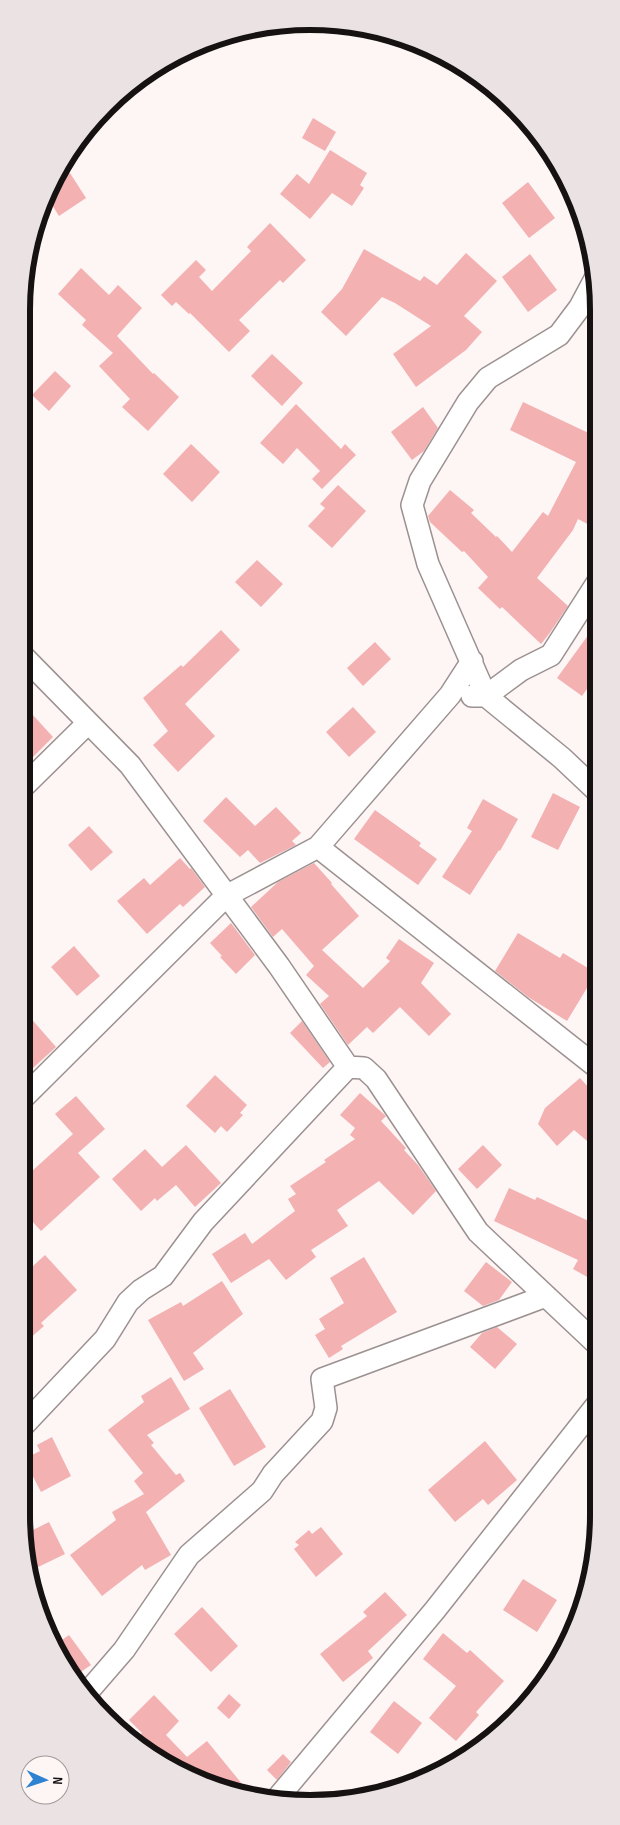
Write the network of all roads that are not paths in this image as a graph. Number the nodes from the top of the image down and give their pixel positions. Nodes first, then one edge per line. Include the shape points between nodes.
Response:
1 (589, 291) edge
2 (590, 594) edge
3 (472, 661) junction
4 (30, 663) edge
5 (450, 696) junction
6 (486, 696) junction
7 (88, 722) junction
8 (30, 780) edge
9 (590, 784) edge
10 (318, 847) junction
11 (226, 896) junction
12 (590, 1062) edge
13 (348, 1068) junction
14 (30, 1091) edge
15 (546, 1296) junction
16 (590, 1337) edge
17 (590, 1412) edge
18 (30, 1418) edge
19 (91, 1689) edge
20 (287, 1794) edge

1 - 3 street via 559,335 488,378 468,402 420,481 412,505 428,564
2 - 6 street via 551,655 521,670
3 - 5 street
3 - 6 street
4 - 7 street
5 - 6 street
5 - 10 street
6 - 9 street
7 - 8 street
7 - 11 street via 130,765
10 - 11 street
10 - 12 street
11 - 13 street via 279,966
11 - 14 street
13 - 15 street via 364,1068 376,1079 478,1232
13 - 18 street via 204,1222 163,1276 128,1302 105,1339
15 - 16 street
15 - 19 street via 322,1379 326,1408 322,1421 262,1491 190,1555 124,1650
17 - 20 street

